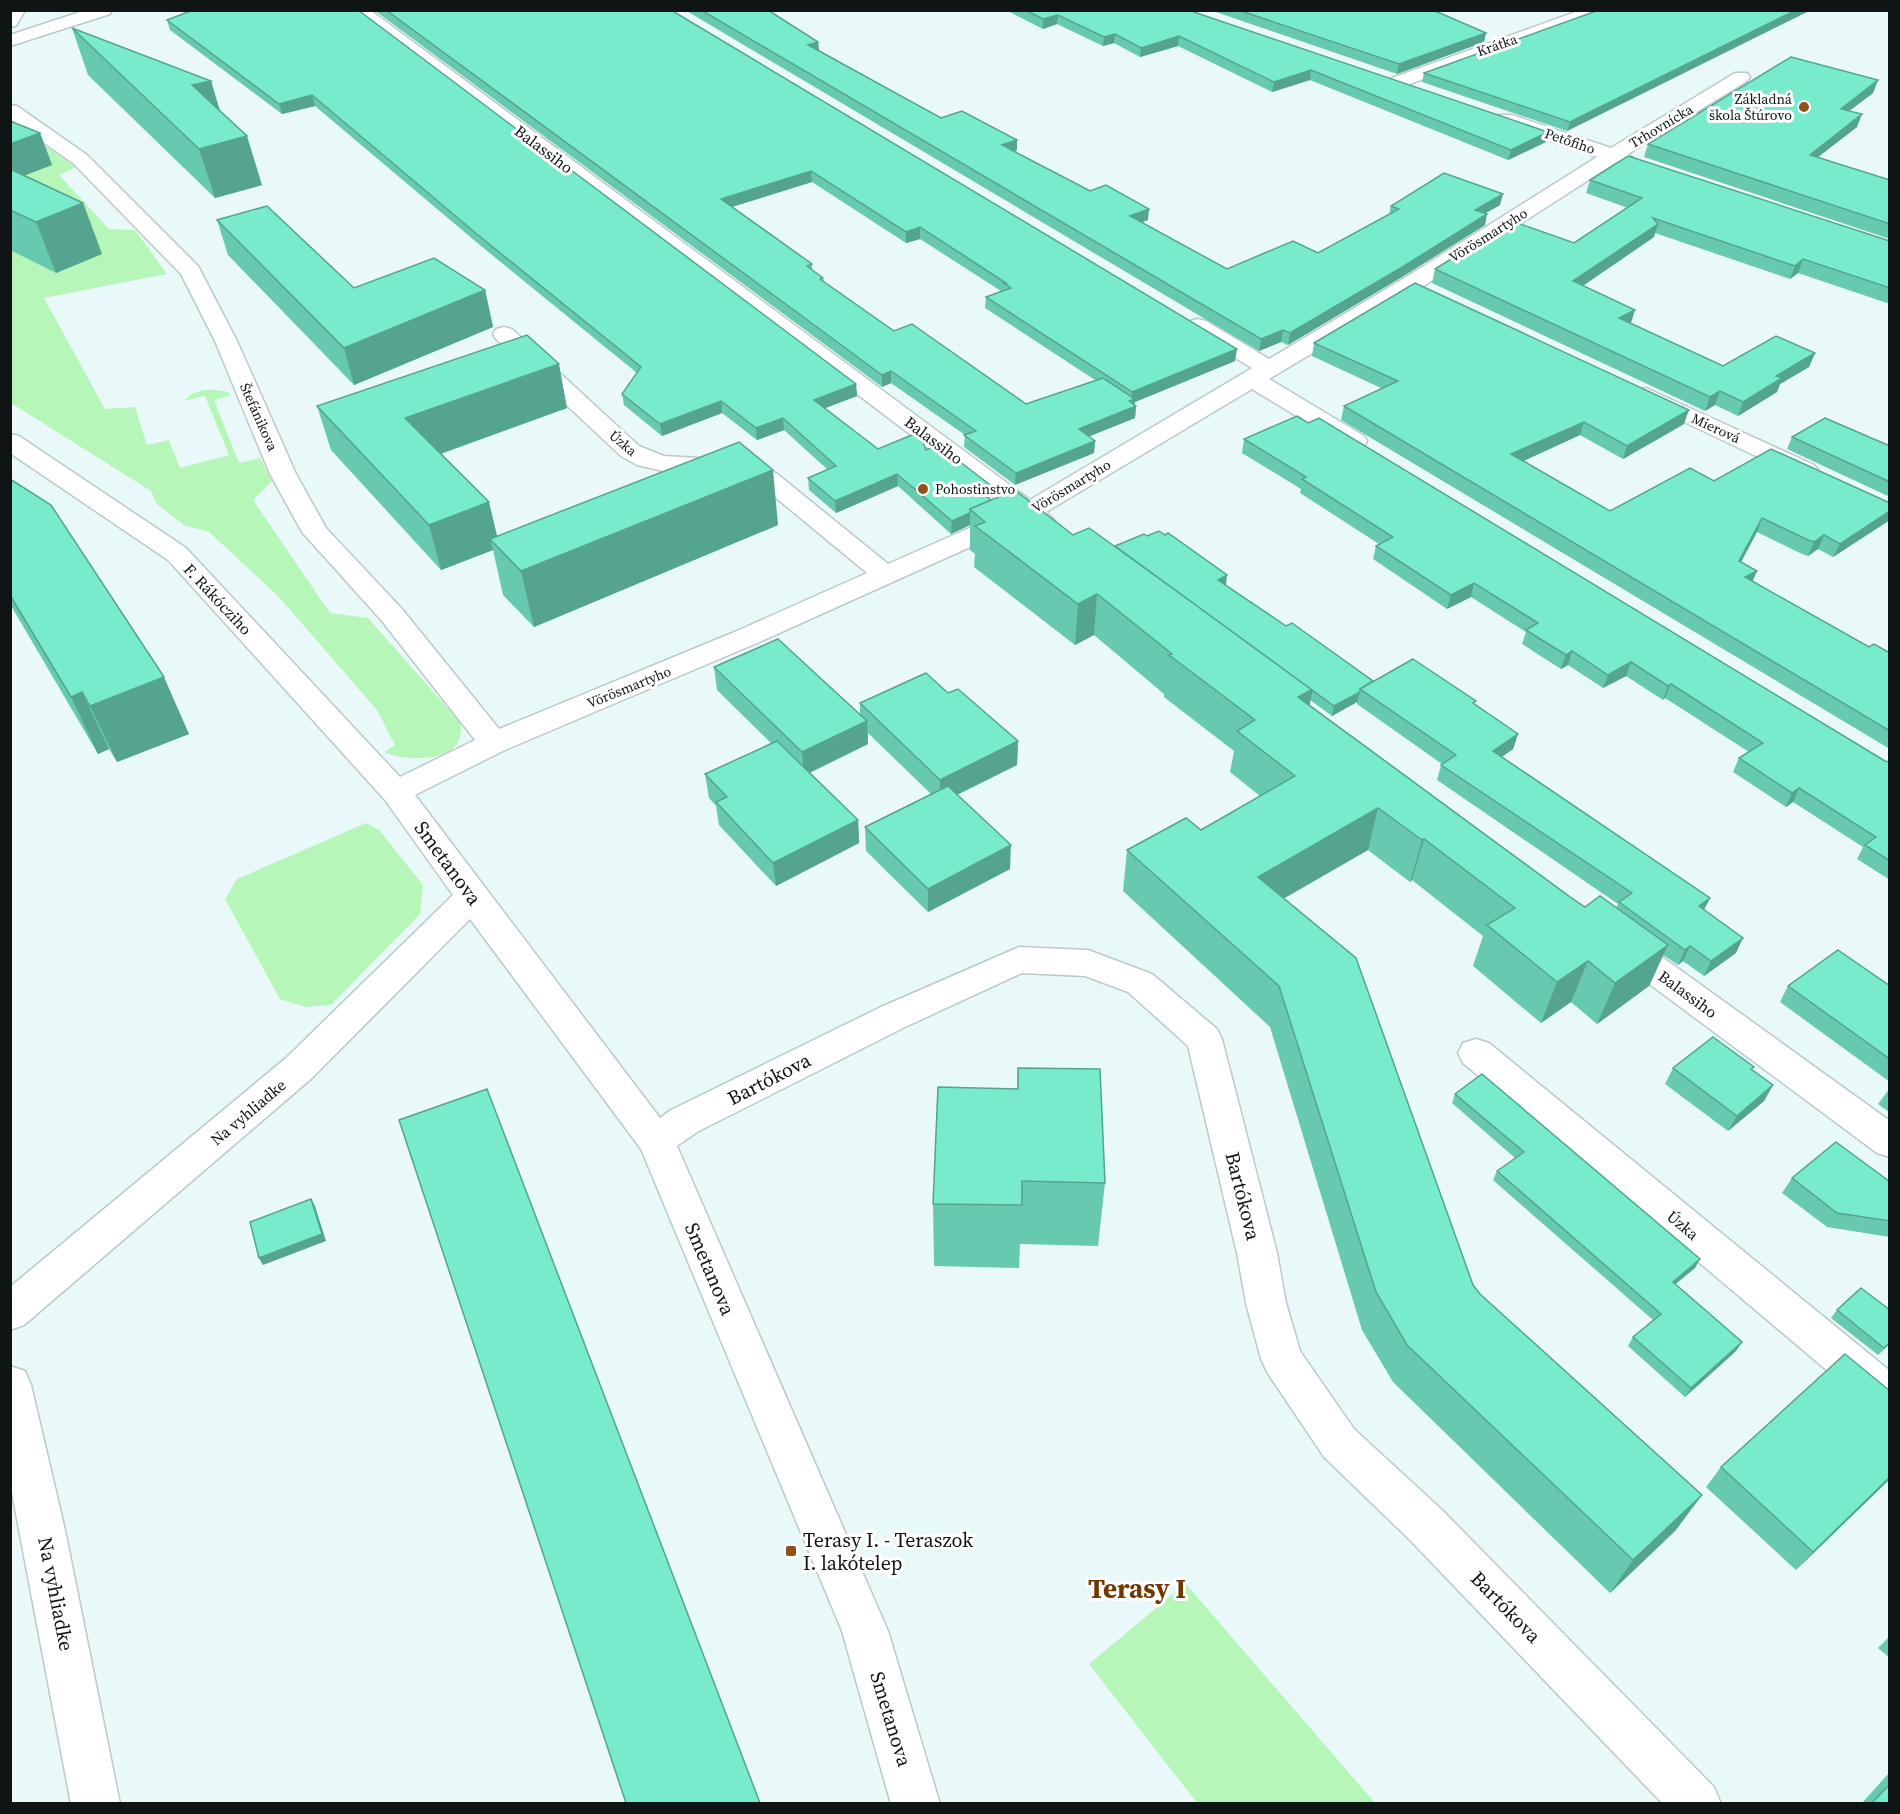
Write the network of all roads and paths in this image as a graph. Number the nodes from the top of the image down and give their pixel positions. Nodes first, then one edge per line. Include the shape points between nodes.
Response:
1 (18, 10) edge
2 (104, 10) edge
3 (358, 10) edge
4 (1598, 10) edge
5 (10, 22) edge
6 (10, 40) edge
7 (1375, 75) edge
8 (1741, 77) dead end
9 (1398, 82) junction
10 (1420, 90) edge
11 (10, 110) edge
12 (1488, 113) edge
13 (1612, 156) junction
14 (1645, 167) edge
15 (1411, 284) junction
16 (1436, 296) edge
17 (1182, 316) edge
18 (504, 334) dead end
19 (1260, 373) junction
20 (1629, 387) edge
21 (10, 441) edge
22 (1380, 456) edge
23 (1828, 481) edge
24 (1029, 511) junction
25 (1065, 538) edge
26 (884, 574) junction
27 (494, 743) junction
28 (396, 792) junction
29 (472, 897) junction
30 (1602, 931) edge
31 (1476, 1053) dead end
32 (656, 1141) junction
33 (1890, 1142) edge
34 (10, 1312) edge
35 (10, 1385) edge
36 (1890, 1397) edge
37 (96, 1803) edge
38 (916, 1803) edge
39 (1697, 1803) edge

1 - 5 street
2 - 6 street
3 - 24 street, Balassiho
4 - 9 street, Krátka
7 - 9 street
8 - 13 street, Trhovnícka
9 - 10 street
11 - 27 street, Štefánikova via 80,159 190,271 226,341 283,474 315,532 392,615
12 - 13 street, Petőfiho
13 - 14 street, Petőfiho
13 - 15 street, Vörösmartyho
15 - 16 street
15 - 19 street, Vörösmartyho
17 - 19 street
18 - 26 street, Úzka via 630,451 663,465 752,470
19 - 22 street
19 - 24 street, Vörösmartyho
20 - 23 street, Mierová
21 - 28 street, F. Rákócziho via 177,555
24 - 25 street, Balassiho
24 - 26 street, Vörösmartyho
26 - 27 street, Vörösmartyho via 697,659
27 - 28 street, Vörösmartyho
28 - 29 street, Smetanova
29 - 32 street, Smetanova
29 - 34 street, Na vyhliadke via 299,1068
30 - 33 street, Balassiho
31 - 36 street, Úzka
32 - 38 street, Smetanova via 865,1631
32 - 39 street, Bartókova via 684,1121 1019,960 1088,963 1140,983 1204,1039 1282,1359 1339,1443 1425,1524
35 - 37 street, Na vyhliadke via 43,1530

